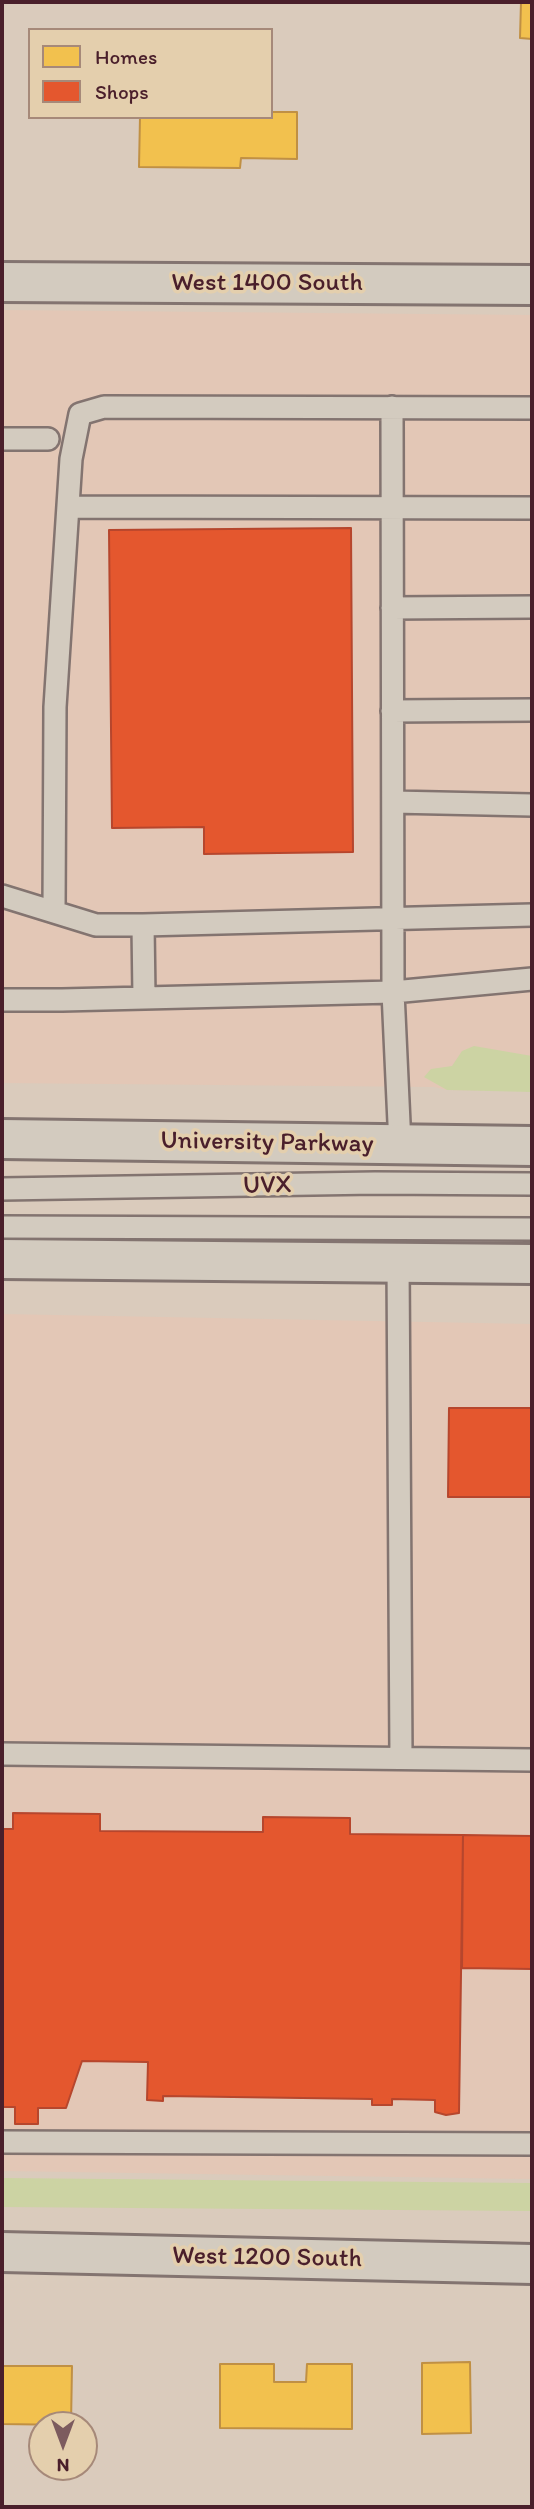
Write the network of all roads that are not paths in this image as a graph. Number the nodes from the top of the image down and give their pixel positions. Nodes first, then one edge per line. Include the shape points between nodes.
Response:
1 (2, 282) edge
2 (532, 285) edge
3 (392, 407) junction
4 (532, 408) edge
5 (2, 439) edge
6 (48, 439) dead end
7 (68, 507) junction
8 (392, 507) junction
9 (532, 508) edge
10 (532, 607) edge
11 (393, 608) junction
12 (532, 710) edge
13 (393, 711) junction
14 (393, 802) junction
15 (532, 805) edge
16 (2, 896) edge
17 (54, 911) junction
18 (532, 915) edge
19 (393, 919) junction
20 (143, 925) junction
21 (532, 979) edge
22 (393, 992) junction
23 (144, 997) junction
24 (2, 1000) edge
25 (2, 1139) edge
26 (400, 1145) junction
27 (532, 1146) edge
28 (532, 1184) edge
29 (2, 1189) edge
30 (2, 1227) edge
31 (532, 1229) edge
32 (2, 1259) edge
33 (398, 1262) junction
34 (532, 1264) edge
35 (2, 1754) edge
36 (401, 1759) junction
37 (532, 1760) edge
38 (2, 2143) edge
39 (532, 2144) edge
40 (2, 2252) edge
41 (532, 2264) edge

1 - 2 main road, West 1400 South
3 - 4 lane
3 - 7 lane via 104,407 80,414
3 - 8 lane
5 - 6 lane
7 - 8 lane
7 - 17 lane via 55,708
8 - 9 lane
8 - 11 lane
10 - 11 lane
11 - 13 lane
12 - 13 lane
13 - 14 lane
14 - 15 lane
14 - 19 lane
16 - 17 lane
17 - 20 lane via 96,925
18 - 19 lane
19 - 20 lane
19 - 22 lane
20 - 23 lane
21 - 22 lane
22 - 23 lane
22 - 26 lane
23 - 24 lane
25 - 26 main road, University Parkway
26 - 27 main road, University Parkway
28 - 29 lane, UVX
30 - 31 lane, UVX
32 - 33 main road
33 - 34 main road
33 - 36 lane
35 - 36 lane
36 - 37 lane
38 - 39 lane
40 - 41 main road, West 1200 South

